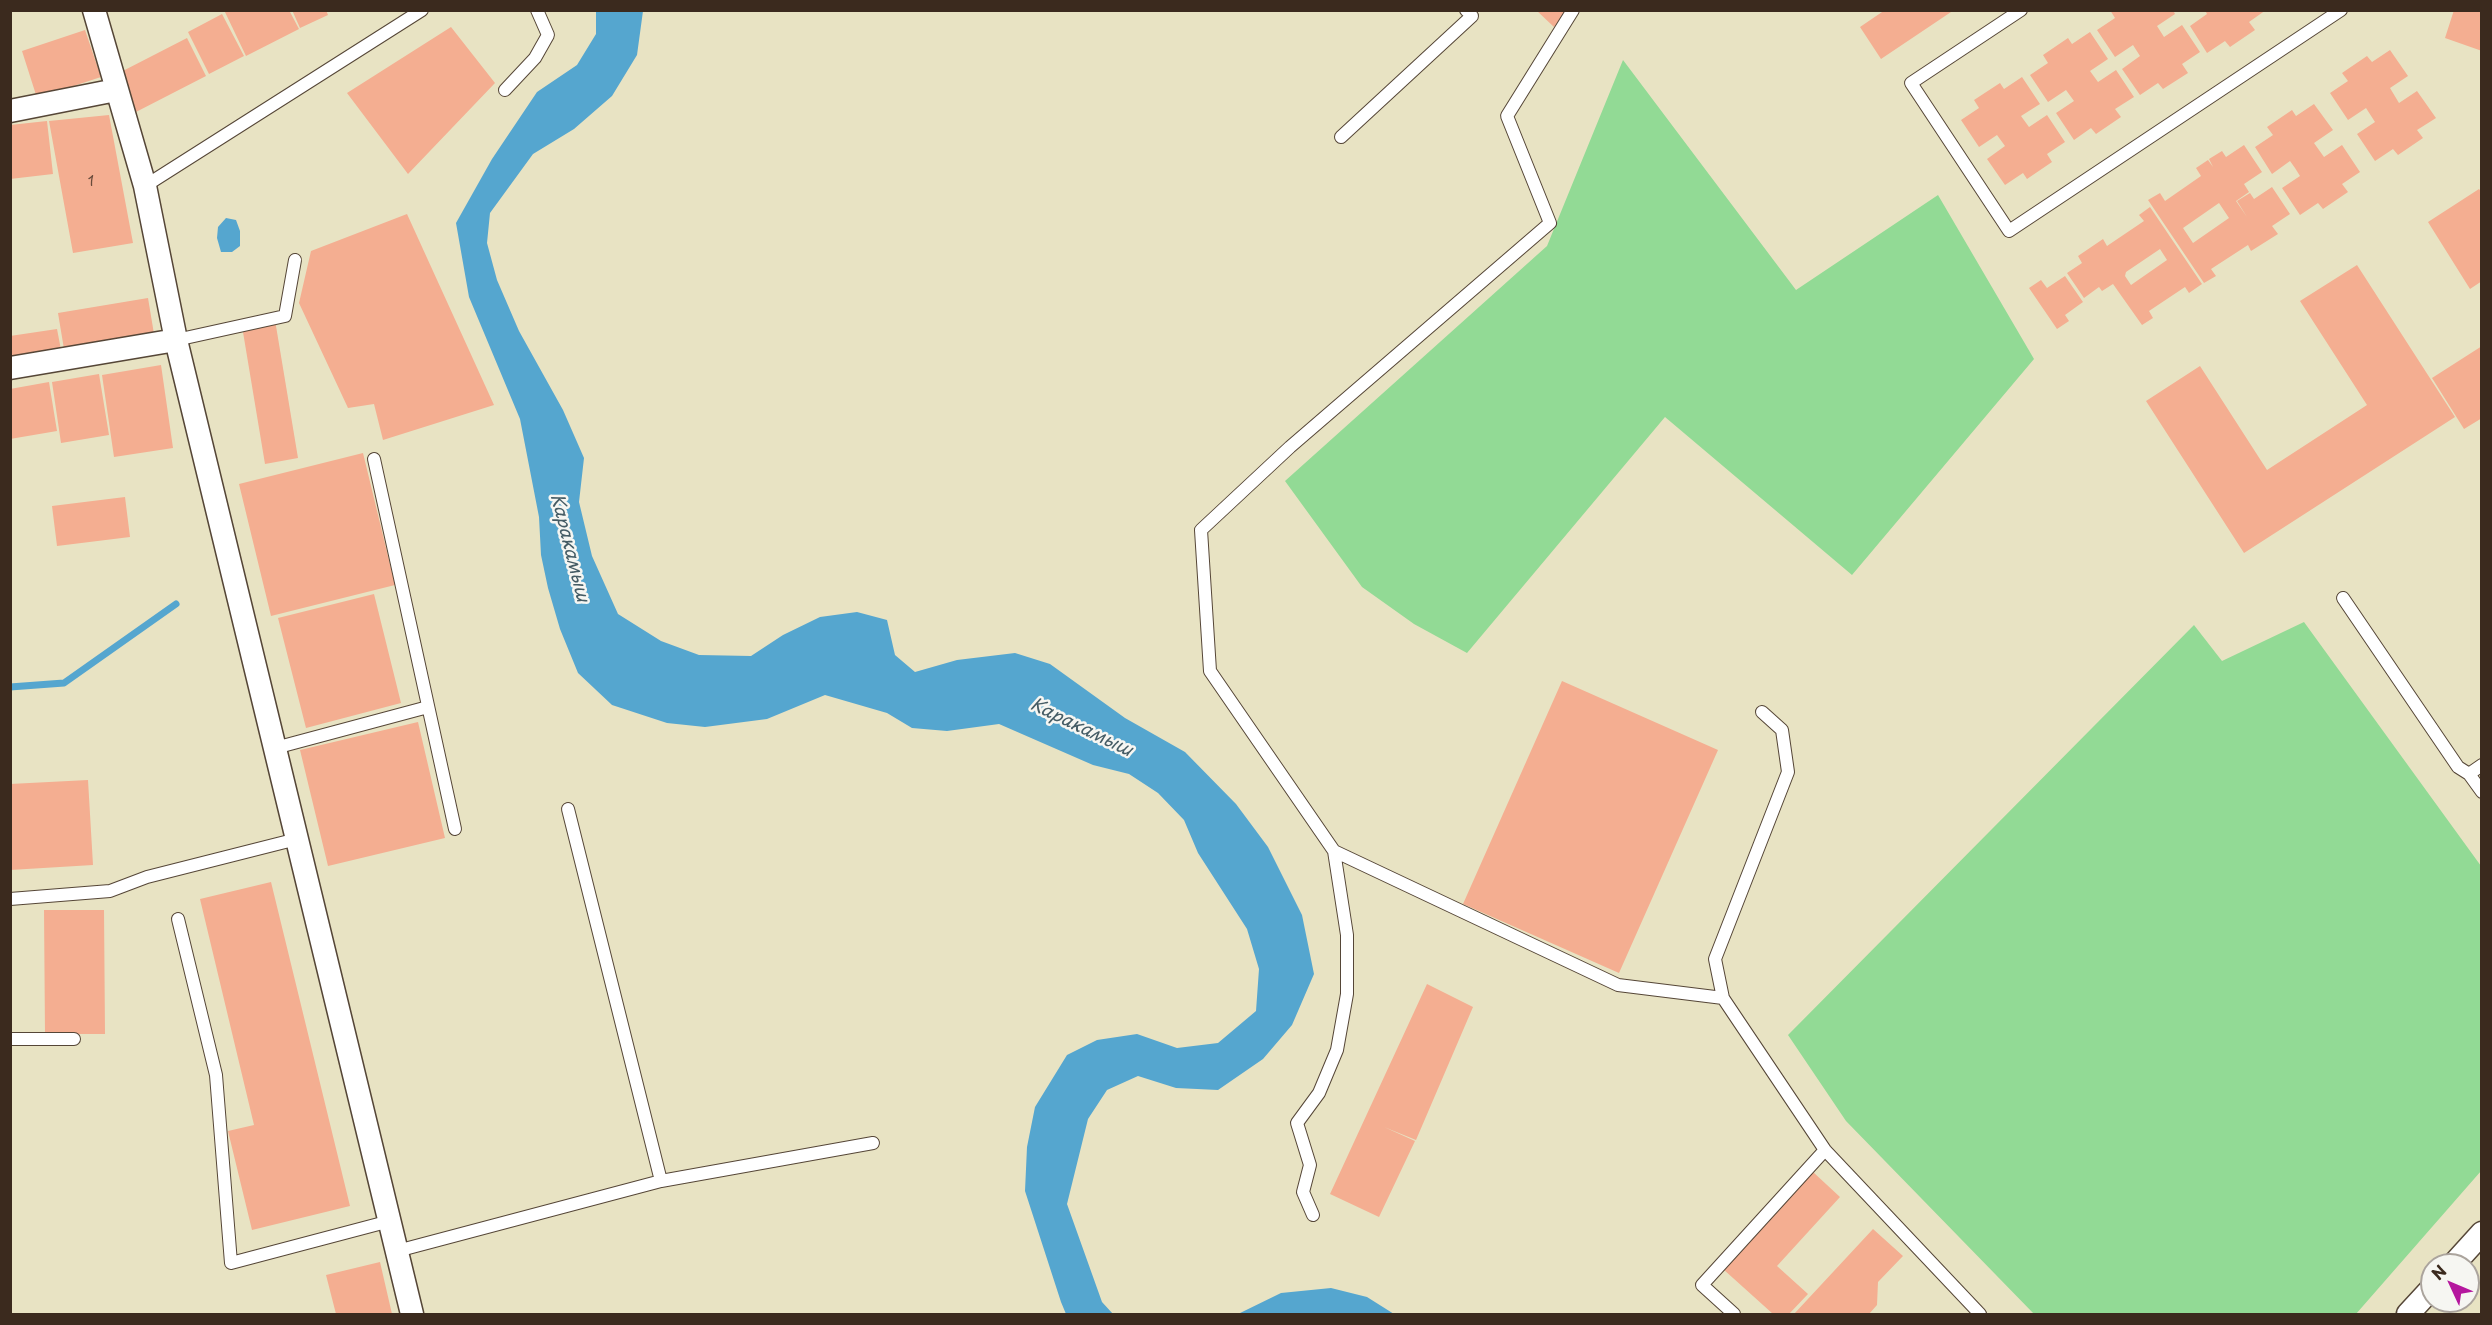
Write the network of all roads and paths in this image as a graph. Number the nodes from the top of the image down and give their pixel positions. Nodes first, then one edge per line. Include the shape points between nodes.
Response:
1 (94, 10) edge
2 (423, 10) edge
3 (537, 10) edge
4 (1466, 10) edge
5 (1573, 10) edge
6 (2021, 10) edge
7 (2341, 10) edge
8 (116, 90) junction
9 (505, 90) dead end
10 (10, 111) edge
11 (1341, 137) dead end
12 (145, 186) junction
13 (295, 260) dead end
14 (176, 340) junction
15 (10, 368) edge
16 (374, 459) dead end
17 (2343, 598) dead end
18 (428, 707) junction
19 (1762, 712) dead end
20 (275, 748) junction
21 (2481, 765) edge
22 (2469, 774) junction
23 (2481, 792) edge
24 (568, 809) dead end
25 (455, 829) dead end
26 (297, 839) junction
27 (1334, 851) junction
28 (10, 899) edge
29 (178, 919) dead end
30 (1723, 998) junction
31 (10, 1039) edge
32 (74, 1039) dead end
33 (873, 1143) dead end
34 (1824, 1150) junction
35 (661, 1182) junction
36 (1314, 1215) dead end
37 (390, 1221) junction
38 (2481, 1233) edge
39 (397, 1251) junction
40 (2464, 1253) edge
41 (2420, 1301) edge
42 (412, 1314) edge
43 (1734, 1314) edge
44 (1980, 1314) edge
45 (2408, 1314) edge

1 - 8 street
2 - 12 lane
3 - 9 lane via 548,35 536,58
4 - 11 lane via 1472,16
5 - 27 lane via 1506,116 1550,223 1290,447 1201,530 1210,671
6 - 7 lane via 1911,83 2009,231
8 - 10 street
8 - 12 street
12 - 14 street
13 - 14 lane via 285,316
14 - 15 street
14 - 20 street
16 - 18 lane
17 - 22 lane via 2458,767
18 - 20 lane
18 - 25 lane
19 - 30 lane via 1782,730 1788,772 1715,959
20 - 26 street
21 - 22 lane
22 - 23 lane
24 - 35 lane
26 - 28 lane via 147,877 110,891
26 - 37 street
27 - 30 lane via 1618,986
27 - 36 lane via 1347,935 1347,994 1338,1050 1319,1093 1297,1123 1310,1165 1303,1192
29 - 37 lane via 216,1075 231,1263
30 - 34 lane
31 - 32 lane
33 - 35 lane
34 - 43 lane via 1702,1285
34 - 44 lane
35 - 39 lane
37 - 39 street
38 - 40 street
39 - 42 street
41 - 45 street

